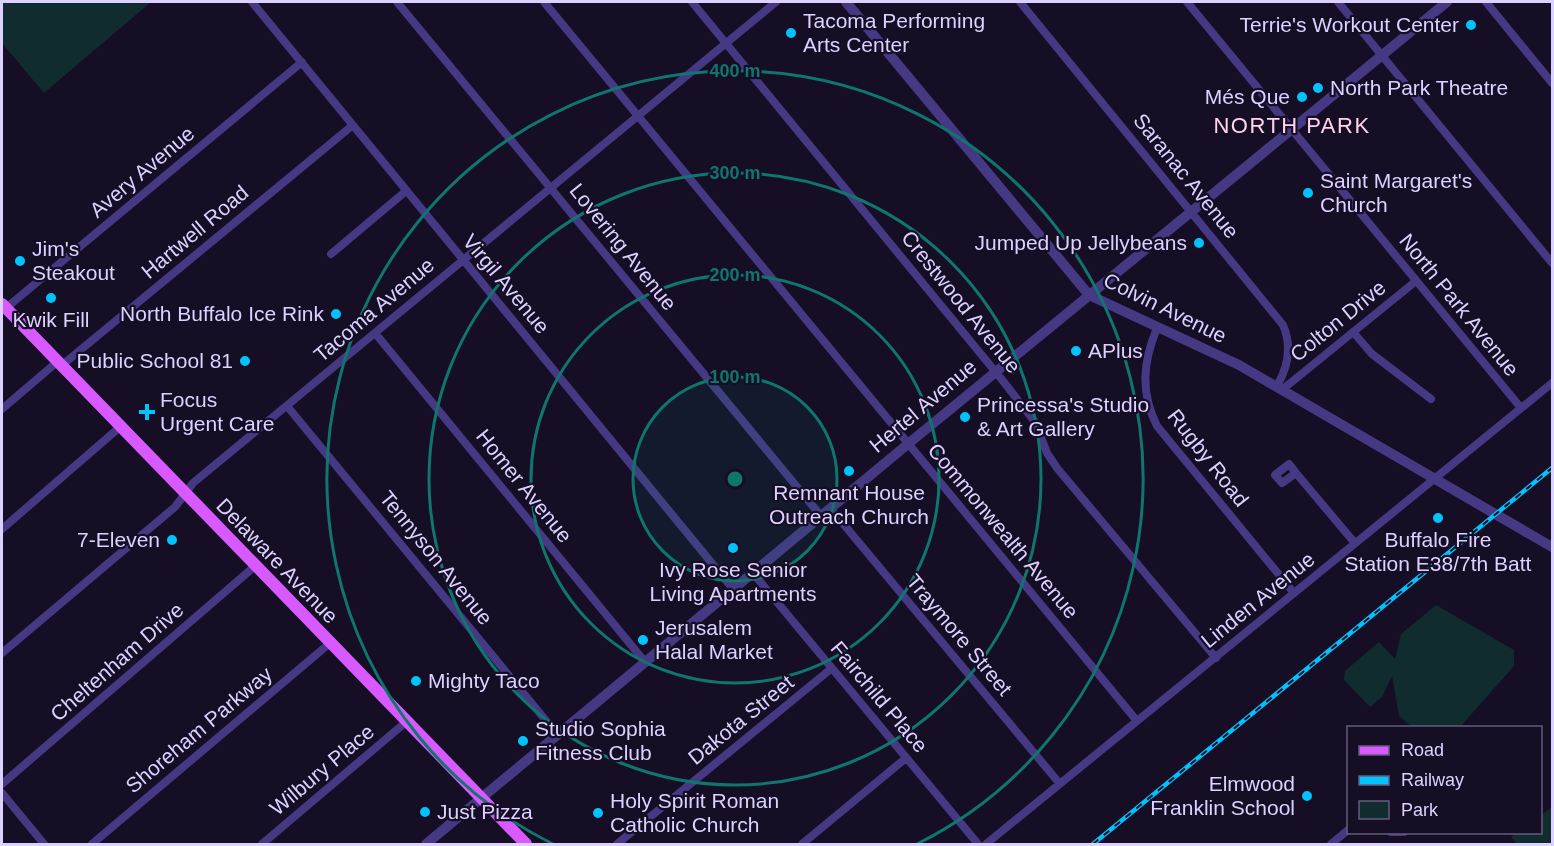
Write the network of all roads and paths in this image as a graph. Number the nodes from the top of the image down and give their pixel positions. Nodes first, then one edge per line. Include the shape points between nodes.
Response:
1 (252, 2) edge
2 (397, 2) edge
3 (544, 2) edge
4 (692, 2) edge
5 (776, 2) edge
6 (846, 2) edge
7 (1020, 2) edge
8 (1187, 2) edge
9 (1338, 2) edge
10 (1447, 2) edge
11 (1486, 2) edge
12 (726, 43) junction
13 (1382, 55) junction
14 (302, 62) junction
15 (1552, 83) edge
16 (638, 116) junction
17 (353, 125) junction
18 (1292, 129) junction
19 (551, 189) junction
20 (406, 191) junction
21 (1192, 211) junction
22 (331, 254) dead end
23 (462, 260) junction
24 (1552, 263) edge
25 (1416, 281) junction
26 (1089, 295) junction
27 (4, 306) edge
28 (1157, 328) junction
29 (1353, 332) junction
30 (375, 333) junction
31 (59, 364) junction
32 (995, 372) junction
33 (1552, 383) edge
34 (1280, 388) junction
35 (1431, 399) dead end
36 (287, 406) junction
37 (1521, 408) junction
38 (2, 409) edge
39 (120, 427) junction
40 (908, 444) junction
41 (1296, 472) dead end
42 (1435, 477) junction
43 (185, 494) junction
44 (830, 508) junction
45 (820, 516) junction
46 (2, 529) edge
47 (1355, 543) junction
48 (1552, 547) edge
49 (255, 566) junction
50 (752, 572) junction
51 (733, 589) junction
52 (1294, 593) junction
53 (330, 643) junction
54 (2, 653) edge
55 (1216, 657) junction
56 (645, 662) junction
57 (832, 668) junction
58 (1137, 721) junction
59 (406, 722) junction
60 (557, 734) junction
61 (906, 758) junction
62 (2, 784) edge
63 (1060, 784) junction
64 (2, 794) edge
65 (480, 799) junction
66 (1347, 831) edge
67 (44, 844) edge
68 (92, 844) edge
69 (262, 844) edge
70 (426, 844) edge
71 (526, 844) edge
72 (617, 844) edge
73 (802, 844) edge
74 (978, 844) edge
75 (986, 844) edge
76 (1331, 844) edge

1 - 14 street, Virgil Avenue
2 - 19 street, Lovering Avenue
3 - 16 street, Commonwealth Avenue
4 - 12 street, Crestwood Avenue
5 - 12 street, Tacoma Avenue
6 - 26 street, Colvin Avenue
7 - 21 street, Saranac Avenue
8 - 18 street, North Park Avenue
9 - 13 street
10 - 13 street, Hertel Avenue
11 - 15 street
12 - 16 street, Tacoma Avenue
12 - 32 street, Crestwood Avenue
13 - 18 street, Hertel Avenue
13 - 24 street
14 - 17 street, Virgil Avenue
14 - 27 street, Avery Avenue
16 - 19 street, Tacoma Avenue
16 - 40 street, Commonwealth Avenue
17 - 20 street, Virgil Avenue
17 - 31 street, Hartwell Road
18 - 21 street, Hertel Avenue
18 - 25 street, North Park Avenue
19 - 23 street, Tacoma Avenue
19 - 45 street, Lovering Avenue
20 - 22 street
20 - 23 street, Virgil Avenue
21 - 26 street, Hertel Avenue
21 - 34 street, Saranac Avenue via 1283,326 1289,342
23 - 30 street, Tacoma Avenue
23 - 51 street, Virgil Avenue
25 - 29 street, Colton Drive
25 - 37 street, North Park Avenue
26 - 28 street, Colvin Avenue
26 - 32 street, Hertel Avenue
27 - 31 main road, Delaware Avenue
28 - 34 street, Colvin Avenue
28 - 52 street, Rugby Road via 1146,358 1144,382 1157,426
29 - 34 street, Colton Drive
29 - 35 street via 1372,354
30 - 36 street, Tacoma Avenue
30 - 56 street, Homer Avenue
31 - 38 street, Hartwell Road
31 - 39 main road, Delaware Avenue
32 - 40 street, Hertel Avenue
32 - 55 street, Crestwood Avenue via 1035,422 1057,468
33 - 37 street, Linden Avenue
34 - 42 street, Colvin Avenue
36 - 43 street, Tacoma Avenue via 193,483
36 - 60 street, Tennyson Avenue
37 - 42 street, Linden Avenue
39 - 43 main road, Delaware Avenue
39 - 46 street
40 - 44 street, Hertel Avenue
40 - 58 street, Commonwealth Avenue
41 - 47 street
42 - 47 street, Linden Avenue
42 - 48 street, Colvin Avenue
43 - 49 main road, Delaware Avenue
43 - 54 street, Tacoma Avenue via 175,507
44 - 45 street, Hertel Avenue
44 - 63 street, Traymore Street
45 - 50 street, Hertel Avenue
47 - 52 street, Linden Avenue
49 - 53 main road, Delaware Avenue
49 - 62 street, Cheltenham Drive
50 - 51 street, Hertel Avenue
50 - 57 street, Fairchild Place
51 - 56 street, Hertel Avenue
52 - 55 street, Linden Avenue
53 - 59 main road, Delaware Avenue
53 - 68 street, Shoreham Parkway
55 - 58 street, Linden Avenue
56 - 60 street, Hertel Avenue
57 - 61 street, Fairchild Place
57 - 72 street, Dakota Street
58 - 63 street, Linden Avenue
59 - 65 main road, Delaware Avenue
59 - 69 street, Wilbury Place
60 - 65 street, Hertel Avenue
61 - 73 street
61 - 74 street, Fairchild Place
63 - 75 street, Linden Avenue
64 - 67 street
65 - 70 street, Hertel Avenue
65 - 71 main road, Delaware Avenue
66 - 76 street

